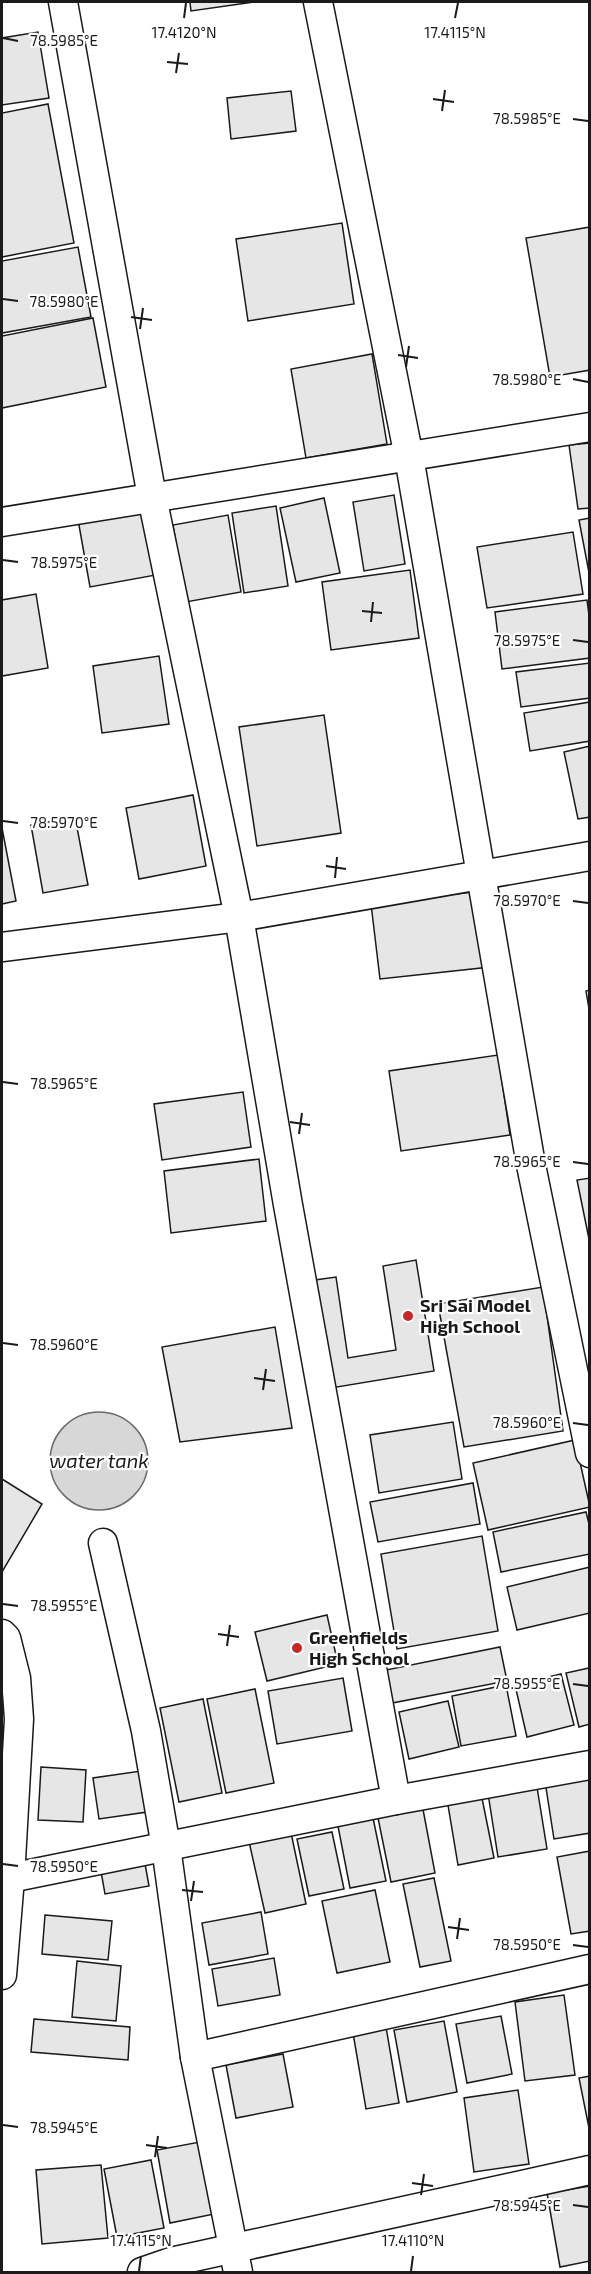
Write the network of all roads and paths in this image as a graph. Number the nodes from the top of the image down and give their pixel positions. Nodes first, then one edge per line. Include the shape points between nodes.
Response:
1 (63, 2) edge
2 (318, 2) edge
3 (590, 427) edge
4 (410, 457) junction
5 (152, 497) junction
6 (2, 522) edge
7 (590, 856) edge
8 (483, 873) junction
9 (239, 917) junction
10 (2, 947) edge
11 (590, 1453) edge
12 (103, 1543) dead end
13 (2, 1634) edge
14 (10, 1719) edge
15 (590, 1766) edge
16 (396, 1800) junction
17 (166, 1847) junction
18 (10, 1878) junction
19 (4, 1913) edge
20 (590, 1969) edge
21 (2, 1975) edge
22 (195, 2057) junction
23 (590, 2170) edge
24 (236, 2261) edge
25 (142, 2272) edge

1 - 5 street
2 - 4 street
3 - 4 street
4 - 5 street
4 - 8 street
5 - 6 street
5 - 9 street
7 - 8 street
8 - 9 street
8 - 11 street via 531,1165
9 - 10 street
9 - 16 street
12 - 17 street via 146,1731
13 - 14 street via 16,1678
14 - 18 street
15 - 16 street
16 - 17 street
17 - 18 street
17 - 22 street
18 - 19 street
19 - 21 street
20 - 22 street
22 - 24 street
23 - 24 street
24 - 25 street via 171,2262

